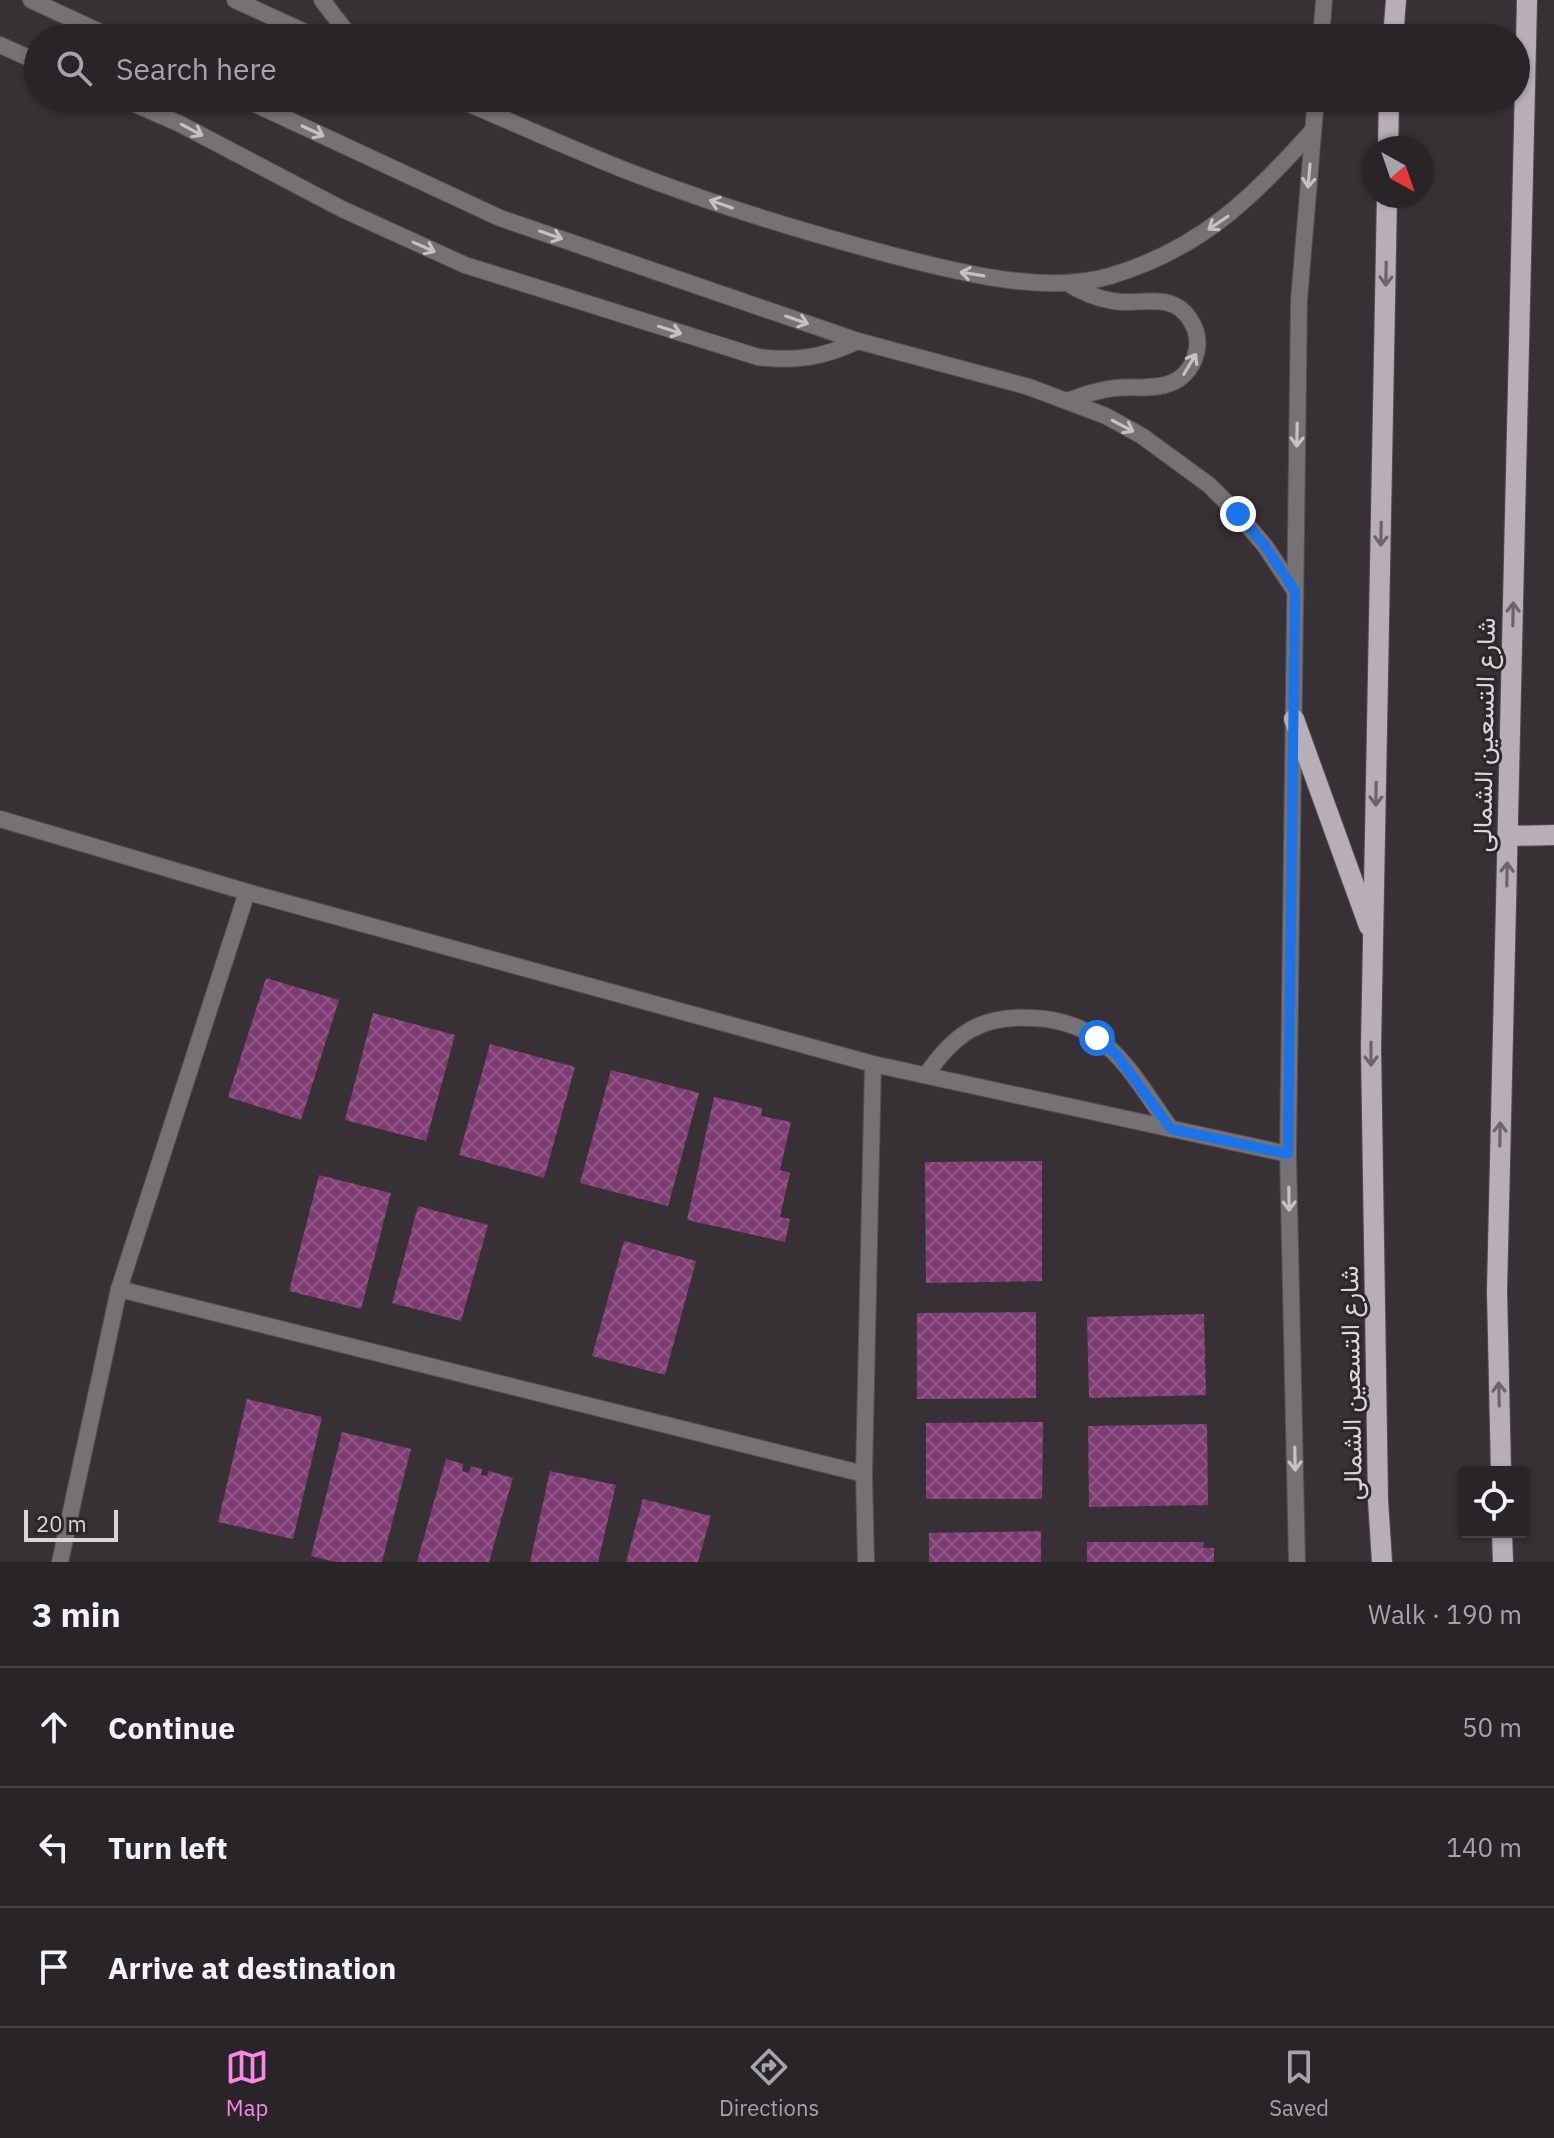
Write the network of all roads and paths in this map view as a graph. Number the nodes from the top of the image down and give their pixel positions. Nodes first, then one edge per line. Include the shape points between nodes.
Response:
1 (31, 0) edge
2 (235, 0) edge
3 (322, 0) edge
4 (1324, 0) edge
5 (1396, 0) edge
6 (1527, 0) edge
7 (83, 24) edge
8 (287, 24) edge
9 (340, 24) edge
10 (1322, 24) edge
11 (1394, 24) edge
12 (1526, 24) edge
13 (0, 45) edge
14 (24, 56) edge
15 (153, 112) edge
16 (272, 112) edge
17 (488, 112) edge
18 (1315, 112) edge
19 (1389, 112) edge
20 (1524, 112) edge
21 (1313, 130) junction
22 (1388, 136) edge
23 (1387, 208) edge
24 (1067, 283) junction
25 (858, 341) junction
26 (1067, 401) junction
27 (1295, 591) junction
28 (1294, 719) junction
29 (0, 819) edge
30 (1554, 835) edge
31 (1508, 836) junction
32 (247, 892) junction
33 (1373, 938) junction
34 (873, 1064) junction
35 (926, 1075) junction
36 (1171, 1129) junction
37 (1288, 1154) junction
38 (119, 1289) junction
39 (1501, 1466) edge
40 (864, 1474) junction
41 (1383, 1560) edge
42 (60, 1562) edge
43 (866, 1562) edge
44 (1297, 1562) edge

1 - 7 street
2 - 8 street
3 - 9 street
4 - 10 street
5 - 11 main road
12 -> 6 main road, شارع التسعين الشمالى
13 - 14 street
15 -> 25 street via 465,265 758,357 812,358
16 -> 25 street via 500,218
24 -> 17 street via 956,272 797,230 649,180
18 - 21 street
19 - 22 main road
31 -> 20 main road, شارع التسعين الشمالى
21 -> 24 street via 1264,184 1191,241 1107,277
21 -> 27 street via 1299,300
23 -> 33 main road, شارع التسعين الشمالى
26 -> 24 street via 1091,392 1178,380 1193,362 1198,340 1189,316 1168,301 1116,301
25 - 26 street
26 -> 27 street via 1142,436 1209,485 1256,536
27 - 28 street
28 - 33 main road
28 - 37 street
29 - 32 street
30 - 31 main road
39 -> 31 main road, شارع التسعين الشمالى via 1497,1291
32 - 34 street
32 - 38 street
33 -> 41 main road, شارع التسعين الشمالى via 1378,1500
34 - 35 street
34 - 40 street
35 - 36 street
35 - 36 street via 949,1045 976,1026 1010,1017 1057,1020 1090,1034 1116,1054
36 - 37 street
37 -> 44 street
38 - 40 street
38 - 42 street
40 - 43 street

